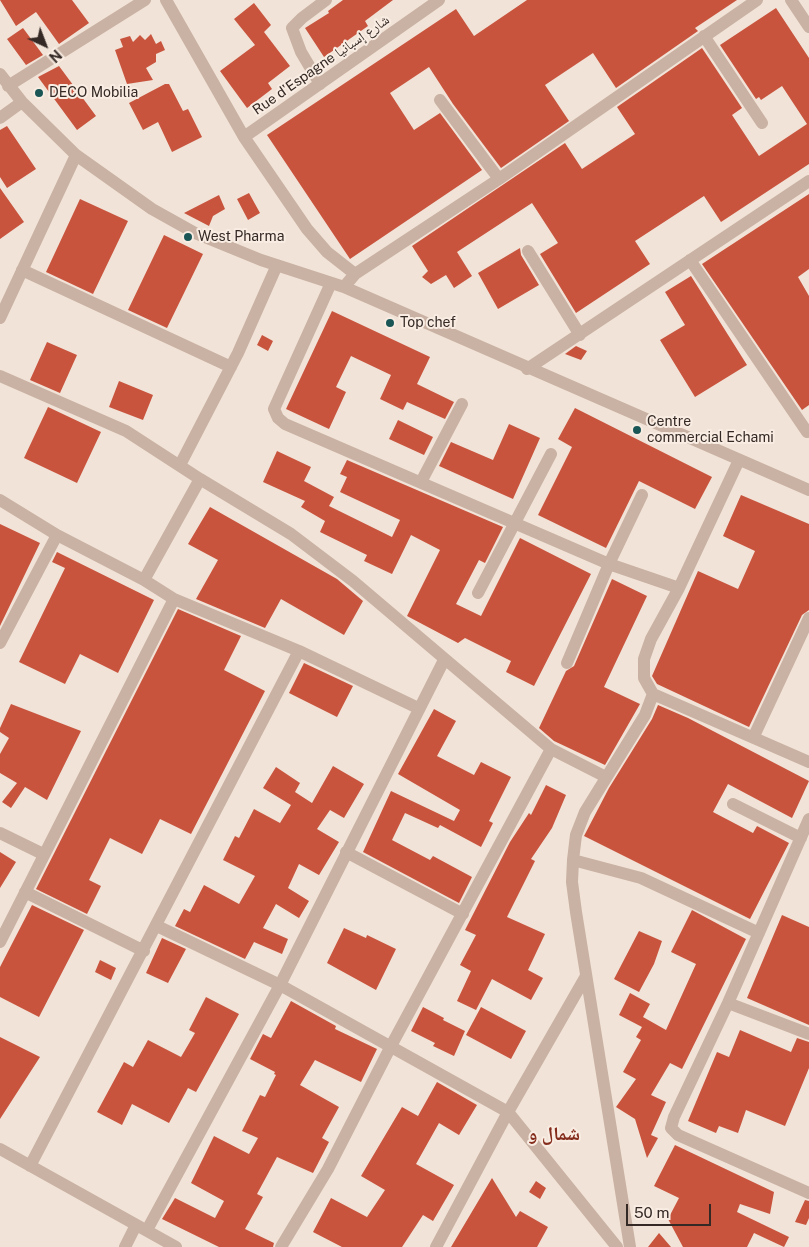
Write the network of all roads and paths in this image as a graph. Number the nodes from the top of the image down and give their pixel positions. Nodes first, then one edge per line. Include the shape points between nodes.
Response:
1 (145, 0) edge
2 (166, 0) edge
3 (326, 0) edge
4 (439, 0) edge
5 (757, 0) edge
6 (791, 0) edge
7 (809, 27) edge
8 (704, 36) junction
9 (0, 74) edge
10 (320, 84) junction
11 (8, 86) junction
12 (440, 100) dead end
13 (22, 102) junction
14 (0, 118) edge
15 (762, 123) dead end
16 (244, 137) junction
17 (76, 155) junction
18 (499, 179) junction
19 (809, 181) edge
20 (528, 251) dead end
21 (690, 260) junction
22 (277, 265) junction
23 (22, 270) junction
24 (355, 274) junction
25 (331, 283) junction
26 (344, 287) junction
27 (1, 315) edge
28 (580, 335) junction
29 (231, 368) junction
30 (527, 369) junction
31 (0, 376) edge
32 (462, 404) dead end
33 (806, 432) dead end
34 (551, 454) dead end
35 (740, 460) junction
36 (180, 466) junction
37 (200, 479) junction
38 (421, 482) junction
39 (809, 490) edge
40 (642, 495) dead end
41 (0, 500) edge
42 (514, 522) junction
43 (57, 535) junction
44 (609, 564) junction
45 (144, 580) junction
46 (679, 588) junction
47 (478, 593) dead end
48 (174, 599) junction
49 (809, 618) edge
50 (0, 643) edge
51 (299, 651) junction
52 (444, 660) junction
53 (567, 663) dead end
54 (653, 694) junction
55 (418, 708) junction
56 (754, 736) junction
57 (551, 749) junction
58 (809, 762) edge
59 (606, 778) junction
60 (733, 804) dead end
61 (809, 820) edge
62 (0, 833) edge
63 (801, 838) junction
64 (346, 852) junction
65 (42, 854) junction
66 (573, 860) junction
67 (26, 892) junction
68 (463, 914) junction
69 (157, 926) junction
70 (759, 933) junction
71 (0, 942) edge
72 (144, 951) junction
73 (586, 976) junction
74 (280, 984) junction
75 (728, 1003) junction
76 (809, 1034) edge
77 (390, 1046) junction
78 (508, 1112) junction
79 (0, 1149) edge
80 (30, 1166) junction
81 (809, 1193) edge
82 (142, 1227) junction
83 (125, 1247) edge
84 (176, 1247) edge
85 (281, 1247) edge
86 (436, 1247) edge
87 (617, 1247) edge
88 (630, 1247) edge

1 - 11 street
2 - 16 street
3 - 10 street via 292,28 301,52
4 - 10 street, Rue d'Espagne شارع إسبانيا
5 - 8 street
6 - 7 street
8 - 15 street
8 - 18 street
9 - 11 street
10 - 16 street, Rue d'Espagne شارع إسبانيا
11 - 13 street
12 - 18 street
13 - 14 street
13 - 17 street
16 - 24 street via 306,229 327,252
17 - 22 street via 152,209 195,233
17 - 23 street
18 - 24 street
19 - 21 street
20 - 28 street
21 - 28 street
21 - 33 street
22 - 25 street
22 - 29 street
23 - 27 street
23 - 29 street
24 - 26 street
25 - 26 street
25 - 38 street via 274,409 278,418 285,424
26 - 30 street
28 - 30 street
29 - 36 street
30 - 35 street
31 - 36 street via 126,431
32 - 38 street
34 - 42 street
35 - 39 street
35 - 46 street
36 - 37 street
37 - 45 street
37 - 52 street via 291,534 353,581
38 - 42 street
40 - 44 street
41 - 43 street
42 - 44 street
42 - 47 street
43 - 45 street
43 - 50 street
44 - 46 street
44 - 53 street
45 - 48 street
46 - 54 street via 651,639 644,659 644,678
48 - 51 street
48 - 65 street
49 - 56 street
51 - 55 street
51 - 69 street
52 - 55 street
52 - 57 street
54 - 56 street
54 - 59 street via 645,715
55 - 64 street
56 - 58 street
57 - 59 street
57 - 68 street
59 - 66 street via 585,812 576,835
60 - 63 street
61 - 63 street
62 - 65 street
63 - 70 street
64 - 68 street
64 - 74 street
65 - 67 street
66 - 70 street via 641,878
66 - 73 street via 572,882
67 - 71 street
67 - 72 street
68 - 77 street
69 - 72 street
69 - 74 street
70 - 75 street
72 - 80 street
73 - 78 street
73 - 88 street
74 - 77 street
74 - 82 street
75 - 76 street
75 - 81 street via 671,1128 678,1135
77 - 78 street
77 - 85 street via 328,1169
78 - 86 street
78 - 87 street
79 - 80 street
80 - 82 street
82 - 83 street
82 - 84 street

